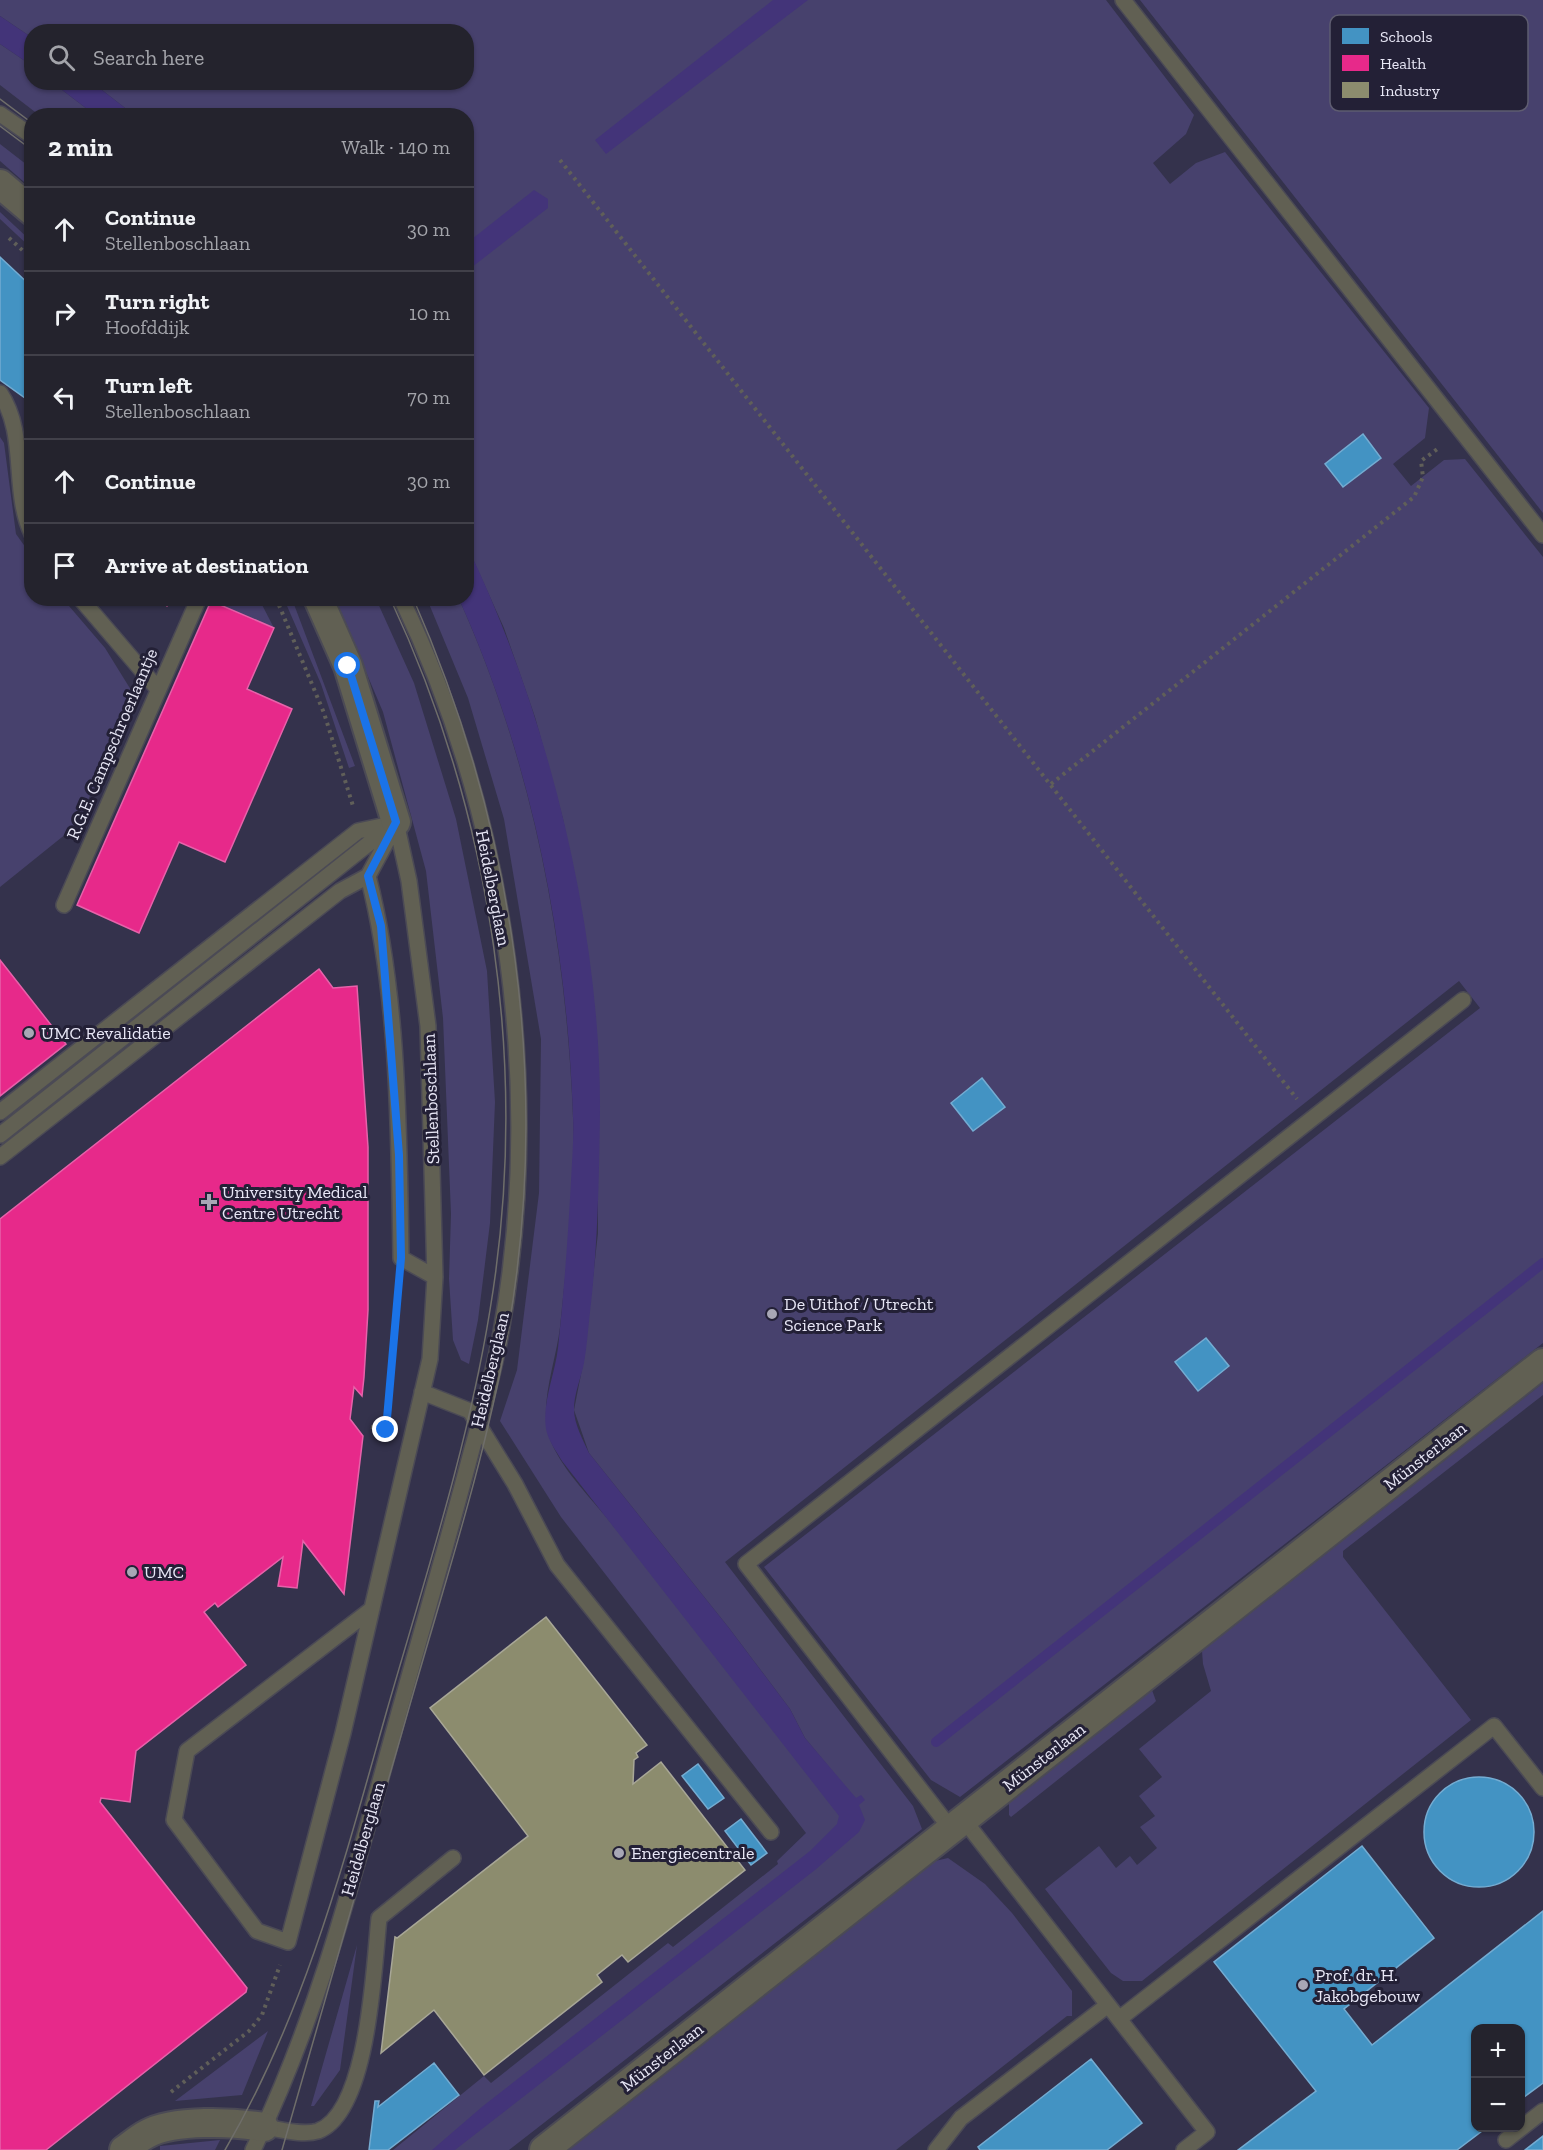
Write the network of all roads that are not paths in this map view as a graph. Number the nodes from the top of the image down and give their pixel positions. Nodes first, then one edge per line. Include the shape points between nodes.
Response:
1 (1123, 0) edge
2 (0, 114) edge
3 (24, 130) edge
4 (0, 184) edge
5 (24, 205) edge
6 (0, 393) edge
7 (24, 507) edge
8 (1543, 535) edge
9 (87, 606) edge
10 (195, 606) edge
11 (322, 606) edge
12 (404, 606) edge
13 (157, 688) junction
14 (396, 822) junction
15 (368, 876) junction
16 (64, 905) dead end
17 (1463, 1000) dead end
18 (0, 1112) edge
19 (0, 1135) edge
20 (0, 1157) edge
21 (435, 1277) junction
22 (1543, 1363) edge
23 (422, 1392) junction
24 (479, 1425) junction
25 (372, 1609) junction
26 (1543, 1788) edge
27 (957, 1824) junction
28 (771, 1832) dead end
29 (453, 1858) dead end
30 (1108, 2005) junction
31 (1119, 2019) junction
32 (1543, 2111) edge
33 (258, 2139) edge
34 (1506, 2140) dead end
35 (124, 2150) edge
36 (544, 2150) edge
37 (936, 2150) edge
38 (1184, 2150) edge

1 - 8 lane
2 - 3 lane
4 - 5 street
6 - 7 lane via 12,417
9 - 13 lane
10 - 13 lane, R.G.E. Campschroerlaantje
11 - 14 street, Stellenboschlaan via 348,666
12 - 24 lane, Heidelberglaan via 441,695 476,803 498,900 510,985 519,1086 514,1229 501,1331
13 - 16 lane, R.G.E. Campschroerlaantje
14 - 15 lane
14 - 18 lane via 358,831
14 - 19 lane
14 - 21 lane, Stellenboschlaan via 409,881 428,1026
15 - 20 lane via 340,891
15 - 21 lane, Stellenboschlaan via 381,926 395,1071 401,1258
17 - 27 lane via 746,1564
21 - 23 lane, Stellenboschlaan via 430,1359
22 - 27 street, Münsterlaan
23 - 24 lane via 470,1411
23 - 25 lane, Stellenboschlaan
24 - 28 lane via 557,1565
24 - 33 lane, Heidelberglaan via 344,1907 303,2037
25 - 25 lane, Stellenboschlaan via 187,1751 174,1820 257,1930 288,1942
26 - 31 lane via 1494,1726
27 - 30 lane
27 - 36 street, Münsterlaan
29 - 33 lane via 379,1918 363,2054 340,2111 331,2123 317,2131
30 - 31 lane
30 - 37 lane via 961,2118
31 - 38 lane via 1207,2132
32 - 34 lane
33 - 35 street via 228,2122 196,2123 149,2133

